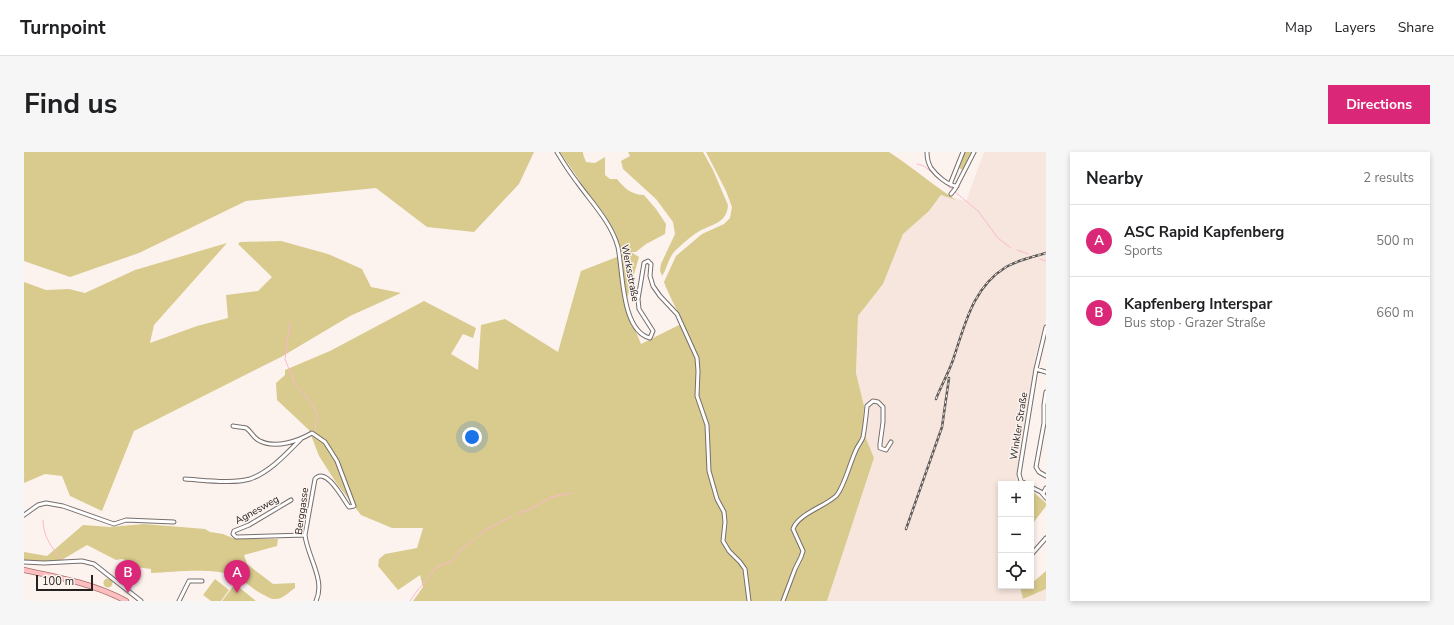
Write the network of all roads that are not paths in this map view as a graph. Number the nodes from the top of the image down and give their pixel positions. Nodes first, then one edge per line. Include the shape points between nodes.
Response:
1 (557, 152) edge
2 (927, 152) edge
3 (963, 152) edge
4 (974, 152) edge
5 (951, 185) junction
6 (956, 188) junction
7 (952, 193) dead end
8 (1046, 328) edge
9 (1036, 368) junction
10 (1046, 372) edge
11 (1046, 392) edge
12 (233, 426) dead end
13 (302, 438) junction
14 (891, 442) dead end
15 (1046, 476) edge
16 (185, 479) dead end
17 (1020, 479) joint
18 (1022, 481) edge
19 (1046, 488) edge
20 (1034, 489) edge
21 (1043, 494) junction
22 (1046, 498) edge
23 (291, 500) dead end
24 (24, 515) edge
25 (174, 522) dead end
26 (305, 535) junction
27 (1046, 538) edge
28 (1034, 553) edge
29 (24, 562) edge
30 (24, 570) edge
31 (202, 581) dead end
32 (126, 601) edge
33 (141, 601) edge
34 (179, 601) edge
35 (316, 601) edge
36 (749, 601) edge
37 (784, 601) edge

1 - 36 street, Werksstraße via 607,223 617,245 624,298 636,326 650,338 653,331 639,309 638,299 644,263 648,261 651,264 650,276 653,286 677,314 697,358 697,396 707,424 709,471 717,499 724,512 723,541 744,569
2 - 5 street via 931,168
3 - 5 street
4 - 6 street
5 - 6 street
6 - 7 street
8 - 9 street, Winkler Straße
9 - 10 street
9 - 17 street, Winkler Straße
11 - 15 street via 1044,423 1036,467
12 - 13 street, Berggasse via 246,428 260,441 273,444 288,443
13 - 16 street via 282,459 259,475 248,479
13 - 26 street, Berggasse via 312,433 325,442 336,461 354,506 349,507 327,477 316,477
14 - 37 street via 886,450 880,448 883,407 873,401 867,406 863,439 857,447 840,490 829,501 797,522 793,529 803,552
17 - 18 street
19 - 21 street
20 - 21 street
21 - 22 street
23 - 26 street, Agnesweg via 234,531 233,534 236,537
24 - 25 street via 46,503 114,524 126,520
26 - 35 street, Berggasse via 318,584
27 - 28 street
29 - 33 street via 82,561 94,564
30 - 32 main road via 63,578
31 - 34 street via 189,581

